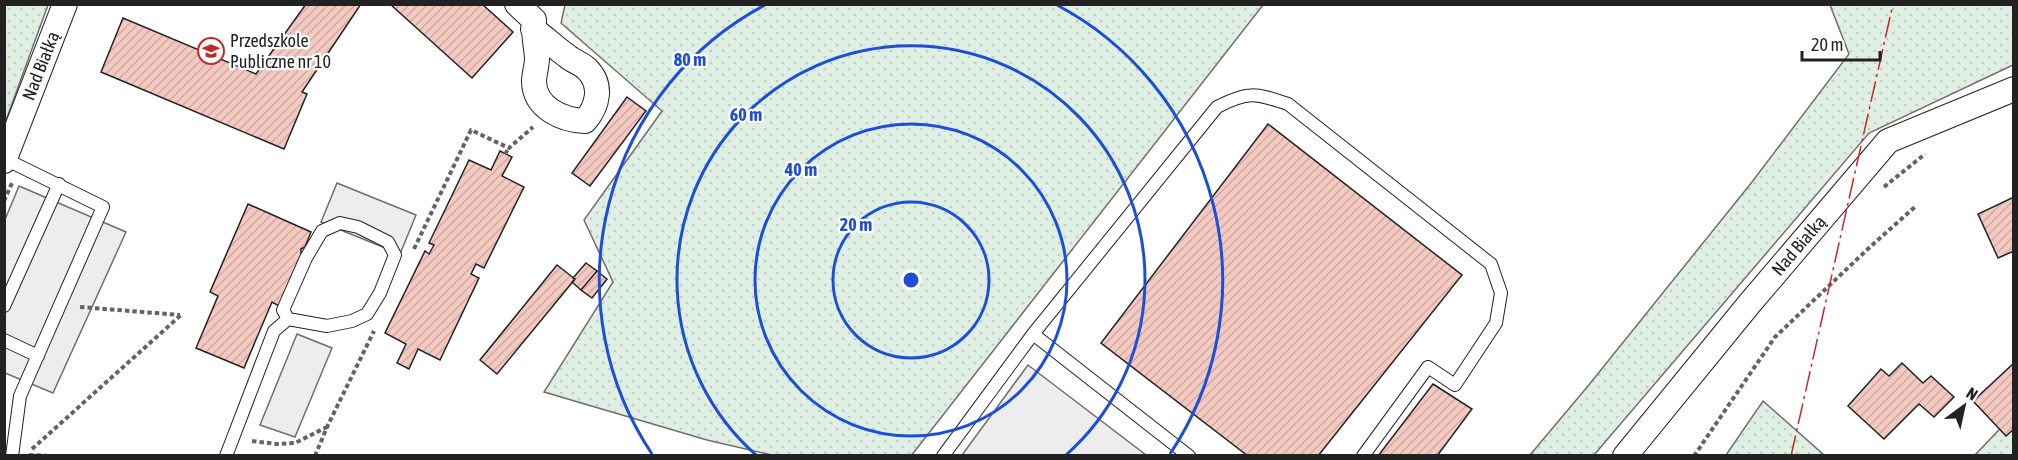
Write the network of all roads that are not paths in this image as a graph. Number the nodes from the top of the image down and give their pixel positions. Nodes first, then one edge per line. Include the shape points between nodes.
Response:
1 (65, 4) edge
2 (517, 4) edge
3 (533, 29) junction
4 (2013, 89) edge
5 (5, 160) edge
6 (58, 183) junction
7 (4, 306) edge
8 (288, 319) junction
9 (1034, 334) junction
10 (4, 340) edge
11 (38, 356) junction
12 (12, 456) edge
13 (226, 456) edge
14 (943, 456) edge
15 (1189, 456) edge
16 (1363, 456) edge
17 (1625, 456) edge

1 - 5 street, Nad Białką
2 - 3 street via 534,20
3 - 3 street via 587,69 594,79 597,101 585,121 571,120 540,102 535,91 537,57
4 - 17 street, Nad Białką via 1888,141
5 - 6 lane
6 - 7 lane
6 - 11 lane via 103,207
8 - 8 lane via 327,326 367,314 395,255 388,242 340,223 322,231 283,310
8 - 13 lane via 274,331
9 - 14 lane
9 - 15 lane
9 - 16 lane via 1217,107 1238,96 1262,95 1288,104 1491,264 1501,293 1496,323 1455,385 1428,368
10 - 11 lane
11 - 12 lane via 21,396

